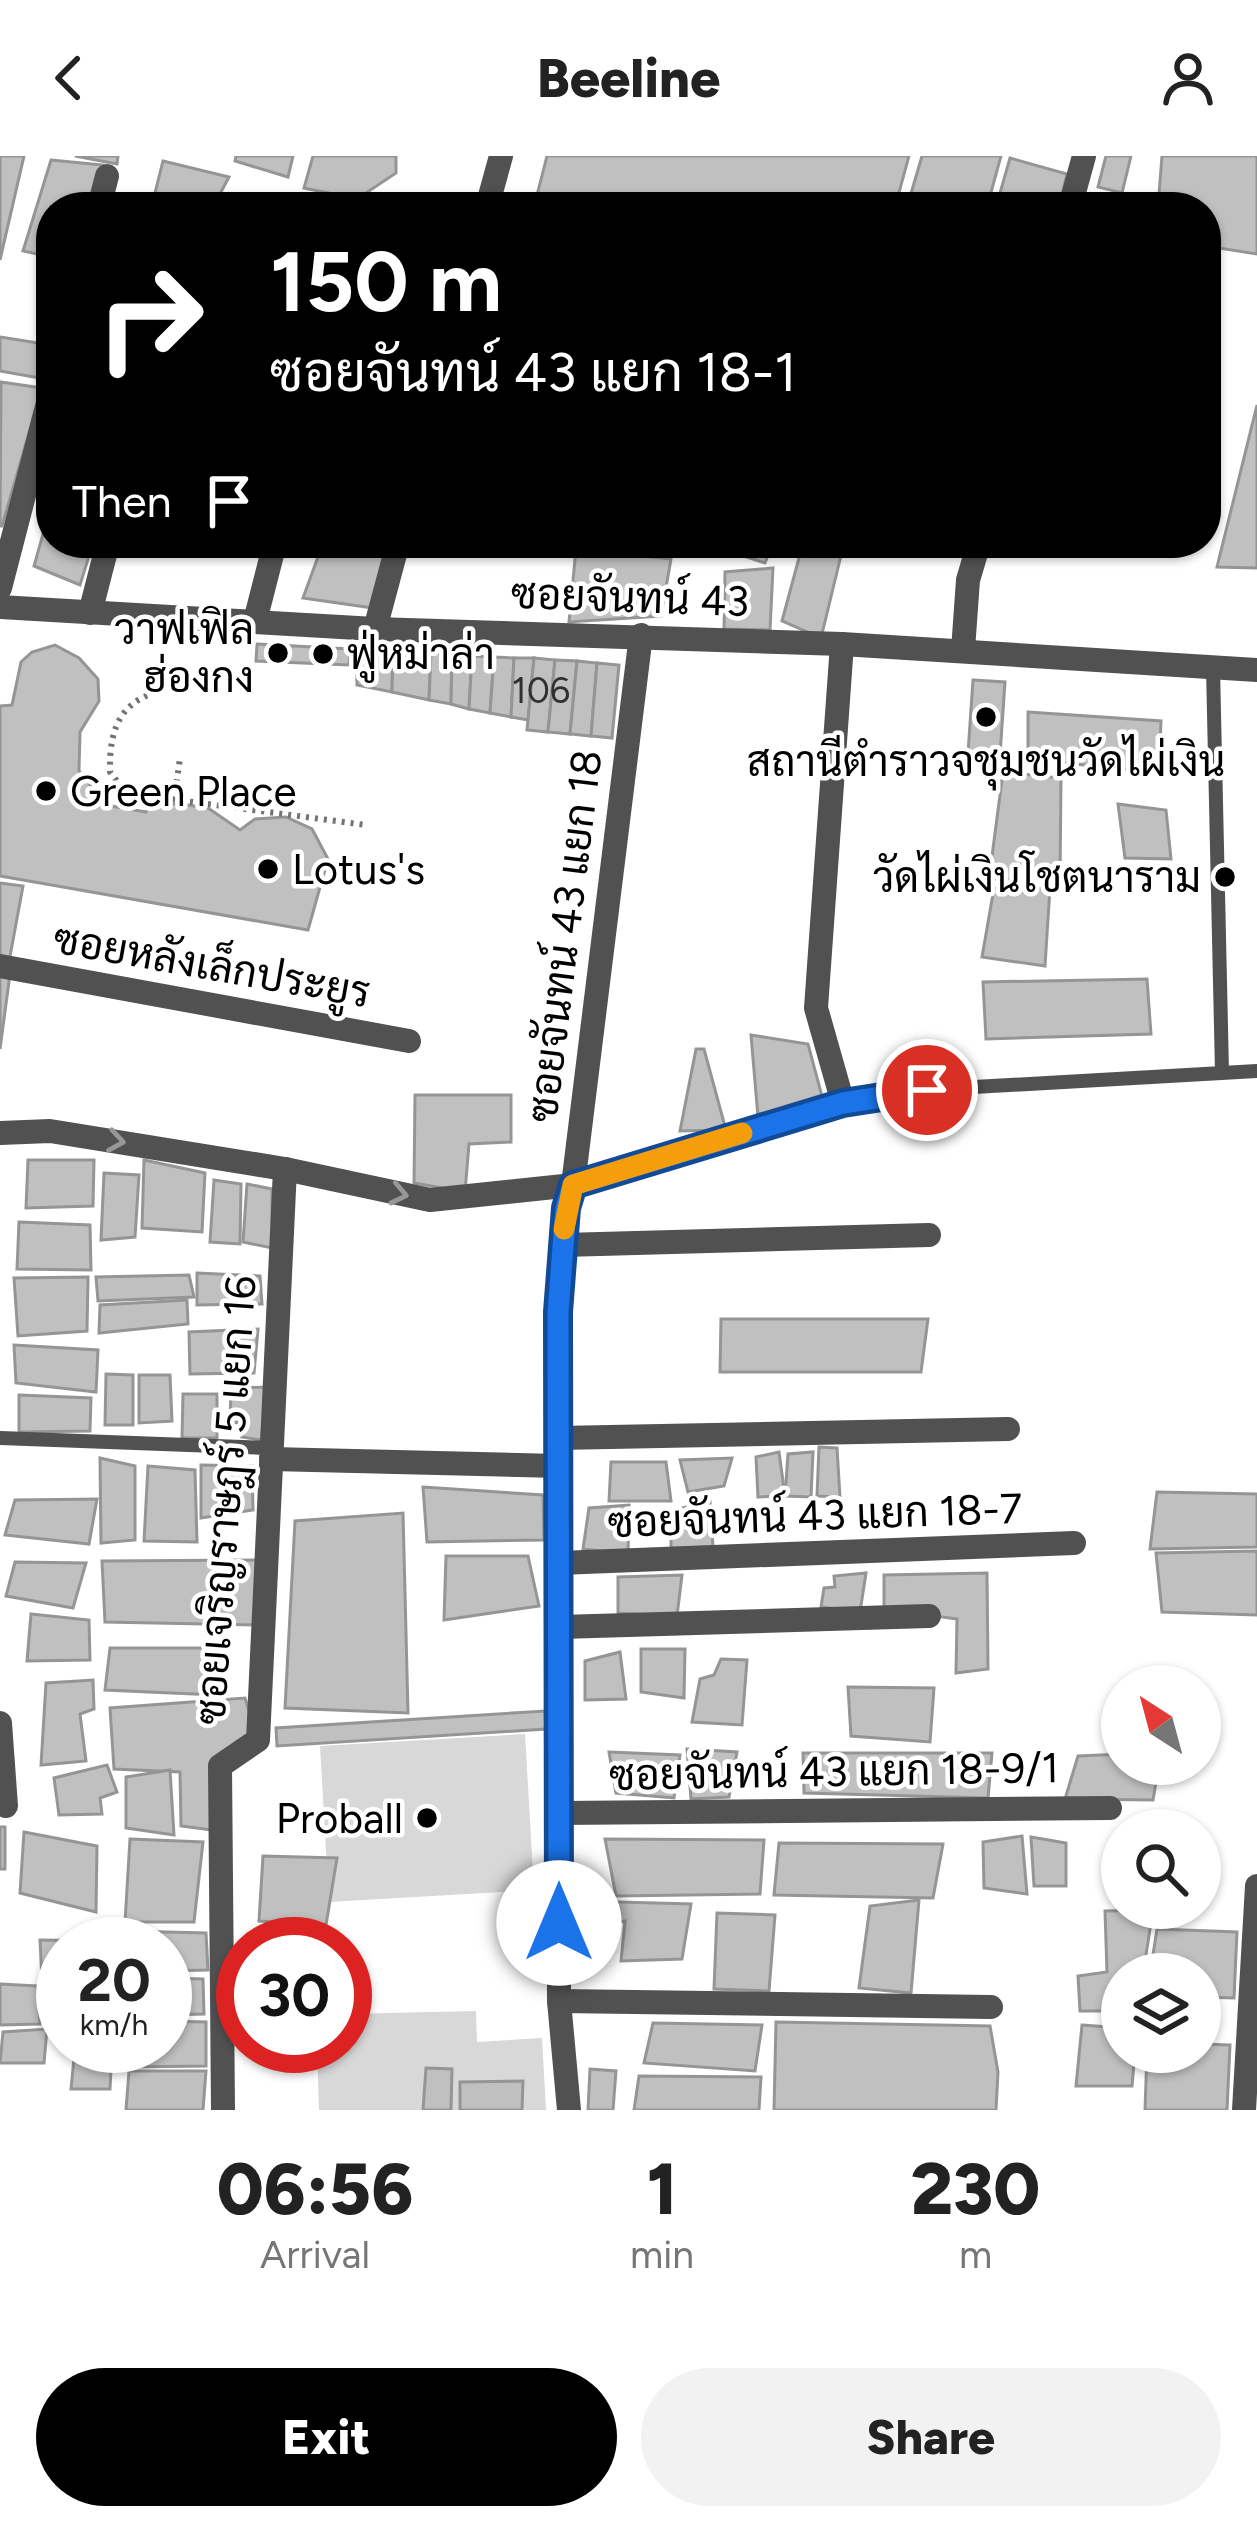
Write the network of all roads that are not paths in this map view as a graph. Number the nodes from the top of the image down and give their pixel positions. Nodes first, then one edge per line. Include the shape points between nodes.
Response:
1 (501, 156) edge
2 (1084, 156) edge
3 (107, 176) dead end
4 (103, 192) edge
5 (491, 192) edge
6 (1074, 192) edge
7 (36, 449) edge
8 (105, 558) edge
9 (271, 558) edge
10 (394, 558) edge
11 (975, 558) edge
12 (0, 587) edge
13 (0, 607) edge
14 (90, 613) junction
15 (255, 621) junction
16 (375, 629) junction
17 (640, 635) junction
18 (842, 644) junction
19 (964, 650) junction
20 (1214, 668) junction
21 (1257, 670) edge
22 (0, 966) edge
23 (409, 1041) dead end
24 (1257, 1071) edge
25 (1222, 1072) junction
26 (933, 1089) joint
27 (843, 1103) junction
28 (0, 1133) edge
29 (285, 1169) junction
30 (573, 1185) junction
31 (928, 1235) dead end
32 (563, 1245) junction
33 (1008, 1429) dead end
34 (0, 1438) edge
35 (557, 1438) junction
36 (271, 1453) junction
37 (558, 1466) junction
38 (1074, 1544) dead end
39 (559, 1564) junction
40 (929, 1616) dead end
41 (560, 1627) junction
42 (0, 1723) edge
43 (6, 1806) dead end
44 (1110, 1808) dead end
45 (559, 1813) junction
46 (1257, 1886) edge
47 (559, 2001) junction
48 (991, 2007) dead end
49 (223, 2110) edge
50 (569, 2110) edge
51 (1244, 2110) edge

1 - 5 street
2 - 6 street
3 - 4 street
7 - 12 street
8 - 14 street
9 - 15 street
10 - 16 street
11 - 19 street
13 - 14 street, ซอยจันทน์ 43
14 - 15 street, ซอยจันทน์ 43
15 - 16 street, ซอยจันทน์ 43
16 - 17 street, ซอยจันทน์ 43
17 - 18 street, ซอยจันทน์ 43
17 - 30 street, ซอยจันทน์ 43 แยก 18
18 - 19 street, ซอยจันทน์ 43
18 - 27 street via 816,1008
19 - 20 street, ซอยจันทน์ 43
20 - 21 street, ซอยจันทน์ 43
20 - 25 lane
22 - 23 street, ซอยหลังเล็กประยูร
24 - 25 lane
25 - 26 lane
26 - 27 street
27 - 30 street
28 -> 29 street via 50,1131
29 -> 30 street via 430,1200
29 - 36 street, ซอยเจริญราษฎร์ 5 แยก 16
30 - 32 street, ซอยจันทน์ 43 แยก 18
31 - 32 street
32 - 35 street, ซอยจันทน์ 43 แยก 18
33 - 35 street
34 - 36 lane
35 - 37 street, ซอยจันทน์ 43 แยก 18
36 - 37 street
36 - 49 street, ซอยเจริญราษฎร์ 5 แยก 16 via 258,1740 220,1766
37 - 39 street, ซอยจันทน์ 43 แยก 18
38 - 39 street, ซอยจันทน์ 43 แยก 18-7
39 - 41 street, ซอยจันทน์ 43 แยก 18
40 - 41 street
41 - 45 street, ซอยจันทน์ 43 แยก 18
42 - 43 street
44 - 45 street, ซอยจันทน์ 43 แยก 18-9/1
45 - 47 street, ซอยจันทน์ 43 แยก 18
46 - 51 street
47 - 48 street
47 - 50 street, ซอยจันทน์ 43 แยก 18

